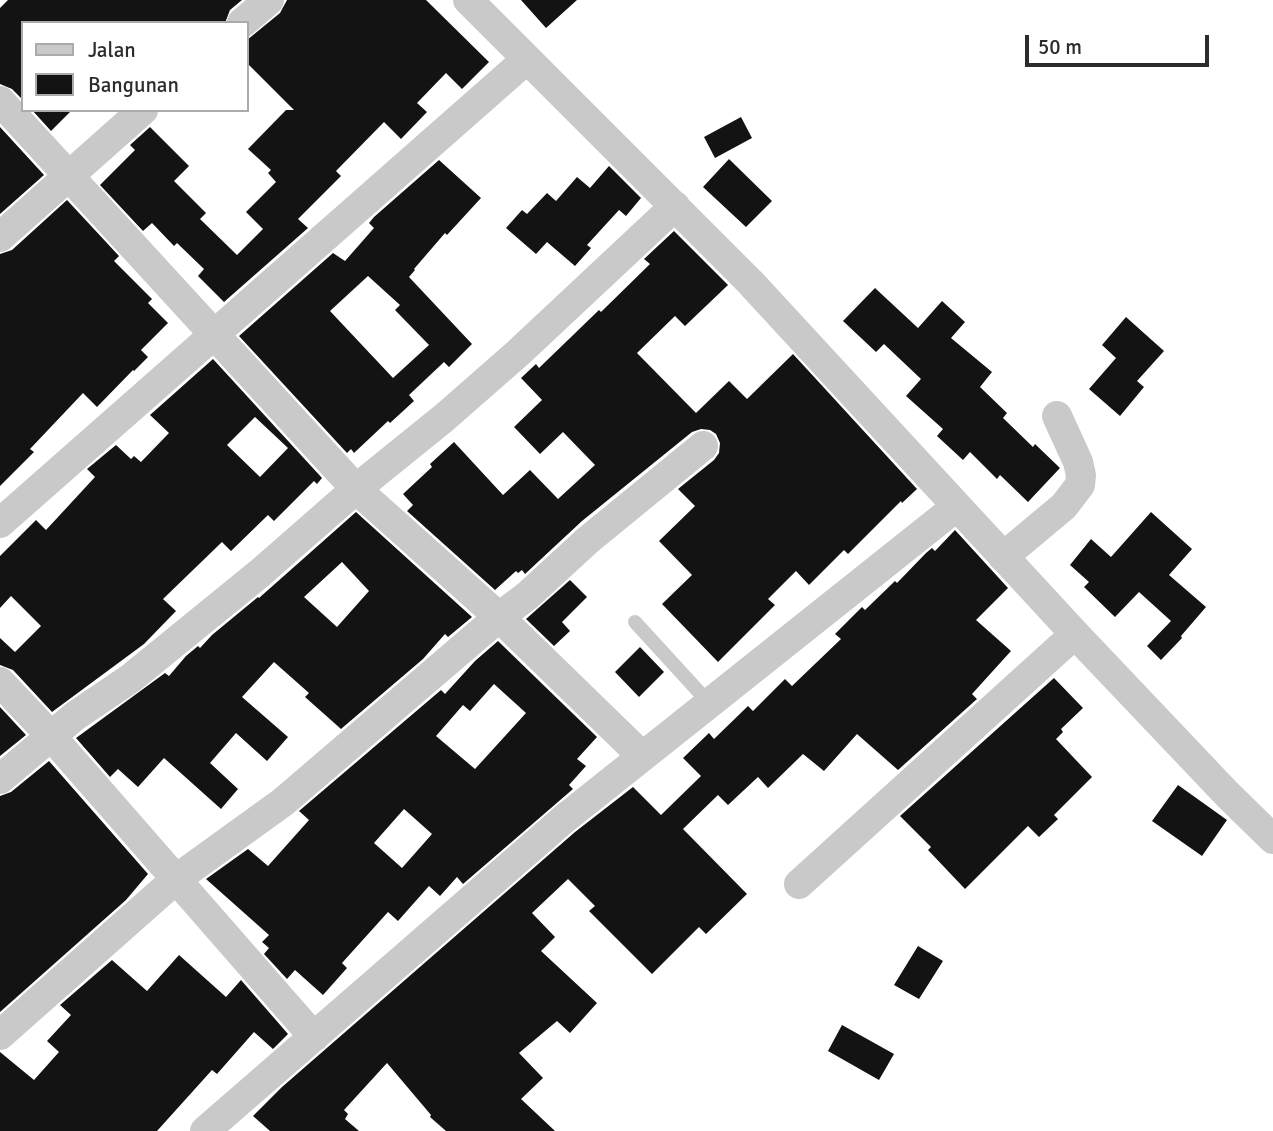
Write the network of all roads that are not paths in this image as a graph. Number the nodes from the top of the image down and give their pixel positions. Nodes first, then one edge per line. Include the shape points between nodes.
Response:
1 (269, 0) edge
2 (468, 0) edge
3 (244, 21) edge
4 (527, 60) junction
5 (0, 101) edge
6 (141, 112) edge
7 (70, 175) junction
8 (675, 206) junction
9 (0, 237) edge
10 (213, 334) junction
11 (1057, 416) dead end
12 (703, 446) dead end
13 (356, 489) junction
14 (956, 507) junction
15 (0, 523) edge
16 (1003, 556) junction
17 (499, 617) junction
18 (635, 622) dead end
19 (1075, 634) junction
20 (0, 682) edge
21 (710, 705) junction
22 (51, 736) junction
23 (642, 756) junction
24 (0, 779) edge
25 (1273, 839) edge
26 (175, 880) junction
27 (799, 884) dead end
28 (0, 1035) edge
29 (314, 1037) junction
30 (205, 1131) edge

1 - 3 street
2 - 4 street
4 - 8 street
4 - 10 street
5 - 7 street
6 - 7 street
7 - 9 street
7 - 10 street
8 - 13 street via 518,353
8 - 14 street
10 - 13 street
10 - 15 street
11 - 16 street via 1078,462 1080,485 1064,506
12 - 17 street
13 - 17 street
13 - 22 street via 131,678
14 - 16 street
14 - 21 street
16 - 19 street
17 - 23 street
17 - 26 street via 283,802
18 - 21 lane
19 - 25 street
19 - 27 street
20 - 22 street
21 - 23 street
22 - 24 street
22 - 26 street
23 - 29 street via 564,818
26 - 28 street
26 - 29 street
29 - 30 street

